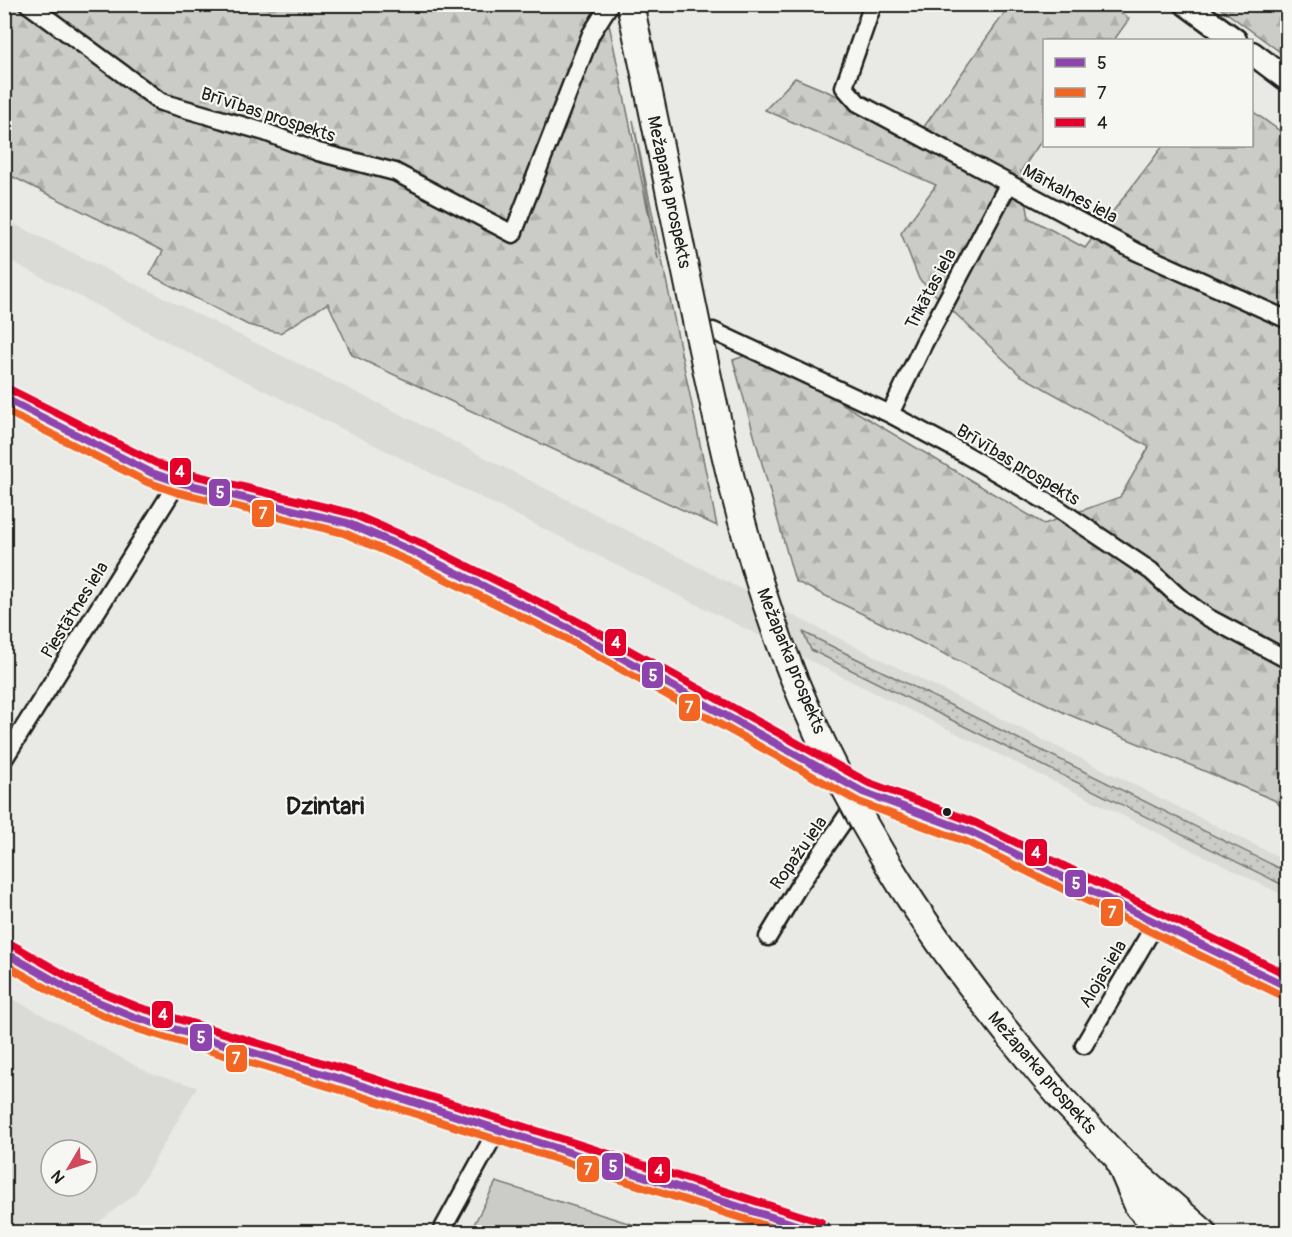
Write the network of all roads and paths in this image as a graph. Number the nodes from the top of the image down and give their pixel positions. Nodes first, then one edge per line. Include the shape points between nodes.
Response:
1 (28, 4) edge
2 (873, 4) edge
3 (1186, 4) edge
4 (616, 5) edge
5 (1234, 39) edge
6 (1253, 54) edge
7 (1287, 80) edge
8 (1009, 183) junction
9 (1287, 320) edge
10 (712, 331) dead end
11 (4, 398) edge
12 (890, 414) junction
13 (178, 482) junction
14 (1287, 660) edge
15 (4, 759) edge
16 (863, 792) junction
17 (846, 820) junction
18 (1156, 923) junction
19 (768, 937) dead end
20 (4, 952) edge
21 (978, 978) dead end
22 (1287, 987) edge
23 (1084, 1045) dead end
24 (496, 1130) junction
25 (1116, 1156) junction
26 (441, 1233) edge
27 (818, 1233) edge
28 (1163, 1233) edge
29 (1203, 1233) edge

1 - 4 street, Brīvības prospekts via 161,102 395,172 513,234 591,34
2 - 8 street, Mārkalnes iela via 844,87 858,103
3 - 5 street
4 - 25 main road, Mežaparka prospekts, bridge via 724,455 780,644 836,770 895,877 972,991 1064,1101
6 - 7 street
8 - 9 street, Mārkalnes iela via 1137,252
8 - 12 street, Trikātas iela
10 - 12 street, Brīvības prospekts
11 - 13 street
12 - 14 street, Brīvības prospekts via 1054,506 1151,571 1207,617
13 - 15 street, Piestātnes iela
13 - 16 street via 347,523 421,555 570,629
16 - 17 street, Ropažu iela
16 - 18 street via 971,832
17 - 19 street, Ropažu iela
17 - 21 street via 891,852
18 - 22 street
18 - 23 street, Alojas iela
20 - 24 street via 74,992 134,1017
24 - 26 street
24 - 27 street
25 - 28 main road via 1138,1206
25 - 29 main road, Mežaparka prospekts

